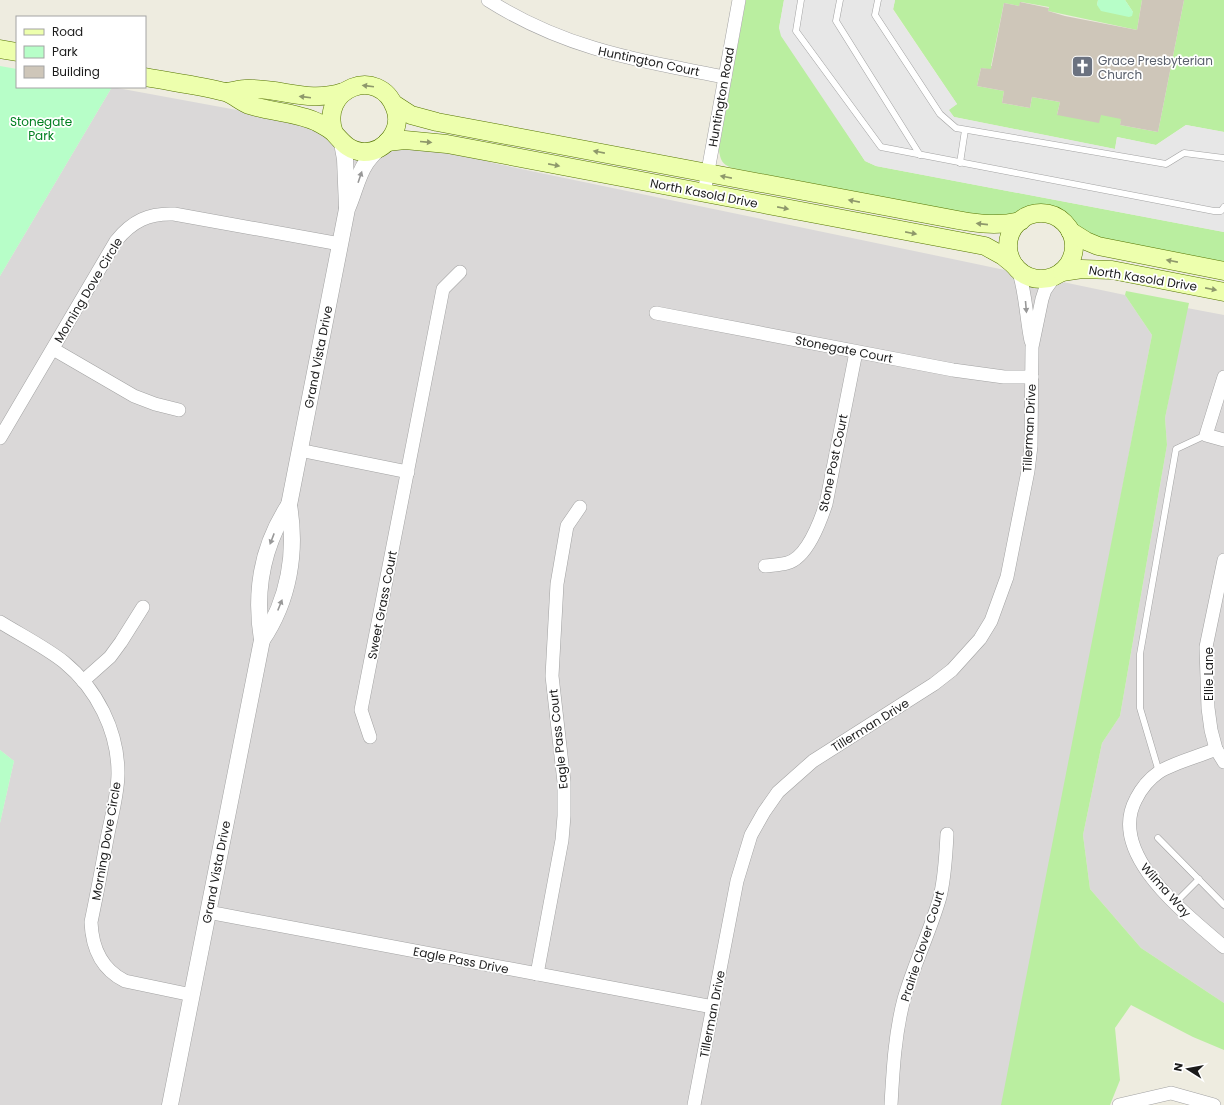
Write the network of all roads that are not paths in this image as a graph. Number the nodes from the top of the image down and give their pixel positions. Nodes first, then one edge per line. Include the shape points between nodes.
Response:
1 (488, 0) edge
2 (739, 0) edge
3 (801, 0) edge
4 (840, 0) edge
5 (878, 0) edge
6 (0, 49) edge
7 (16, 52) edge
8 (146, 77) edge
9 (725, 77) junction
10 (227, 92) junction
11 (343, 92) junction
12 (394, 104) junction
13 (964, 130) junction
14 (338, 138) junction
15 (383, 145) junction
16 (920, 155) junction
17 (1224, 158) edge
18 (960, 163) junction
19 (708, 173) junction
20 (704, 194) junction
21 (1224, 207) edge
22 (347, 209) junction
23 (1021, 221) junction
24 (1070, 231) junction
25 (340, 244) junction
26 (1016, 267) junction
27 (1224, 271) edge
28 (460, 272) dead end
29 (1059, 274) junction
30 (1224, 292) edge
31 (656, 313) dead end
32 (1032, 347) junction
33 (53, 349) junction
34 (856, 352) junction
35 (1032, 377) junction
36 (1224, 377) edge
37 (179, 410) dead end
38 (1206, 435) junction
39 (0, 438) edge
40 (1224, 440) edge
41 (299, 450) junction
42 (408, 472) junction
43 (289, 504) junction
44 (580, 507) dead end
45 (764, 566) dead end
46 (1223, 569) edge
47 (143, 607) dead end
48 (0, 622) edge
49 (262, 640) junction
50 (83, 681) junction
51 (370, 737) dead end
52 (1216, 749) junction
53 (1224, 762) edge
54 (1160, 772) junction
55 (947, 834) dead end
56 (1158, 838) dead end
57 (1199, 879) junction
58 (1175, 903) junction
59 (1224, 905) edge
60 (208, 912) junction
61 (1224, 948) edge
62 (537, 974) junction
63 (192, 995) junction
64 (713, 1007) junction
65 (170, 1105) edge
66 (694, 1105) edge
67 (891, 1105) edge
68 (1119, 1105) edge
69 (1214, 1105) edge

1 - 9 street, Huntington Court via 550,34 588,47 625,58
2 - 9 street, Huntington Road
3 - 16 lane via 796,31 881,147
4 - 16 lane via 836,21
5 - 13 lane via 875,15 940,114 956,128
6 - 7 main road
8 - 10 main road
9 - 19 street, Huntington Road
11 -> 10 main road via 323,97 251,88
10 - 14 main road via 248,105 315,121
12 -> 11 main road via 382,90 371,86 354,87
11 - 14 main road via 332,111 331,125
12 - 15 main road via 397,124
19 -> 12 main road, North Kasold Drive via 426,120 411,115
13 - 17 lane via 1166,164 1184,153
13 - 18 lane
14 - 15 main road via 359,151 372,151
14 - 22 street, Grand Vista Drive via 345,159
15 -> 20 main road, North Kasold Drive via 405,140 447,144
22 -> 15 street, Grand Vista Drive via 366,162
16 - 18 lane
18 - 21 lane via 1214,211 1221,211
19 - 20 street, Huntington Road
23 -> 19 main road, North Kasold Drive via 1001,225 966,222
20 -> 26 main road, North Kasold Drive via 985,246
22 - 25 street, Grand Vista Drive
23 - 24 main road via 1032,215 1046,214 1062,221
23 - 26 main road via 1014,228 1009,242 1009,252
27 -> 24 main road, North Kasold Drive via 1098,246
24 - 29 main road via 1074,253
25 - 33 street, Morning Dove Circle via 174,214 146,216 125,230 116,241
25 - 41 street, Grand Vista Drive
26 - 29 main road via 1036,279 1046,279
26 -> 32 street, Tillerman Drive via 1025,293 1027,324
28 - 42 street, Sweet Grass Court via 443,289
29 -> 30 main road, North Kasold Drive via 1082,268 1112,270
29 - 32 street, Tillerman Drive via 1045,290
31 - 34 street, Stonegate Court
32 - 35 street, Tillerman Drive
33 - 37 street via 134,396
33 - 39 street, Morning Dove Circle
34 - 35 street, Stonegate Court via 966,372 1004,377
34 - 45 street, Stone Post Court via 820,524 799,555 788,563
35 - 64 street, Tillerman Drive via 1028,471 1007,577 991,621 952,670 812,761 778,792 764,812 743,856
36 - 38 street
38 - 40 street
38 - 54 lane via 1176,449 1140,654 1140,708
41 - 42 street
41 - 43 street, Grand Vista Drive
42 - 51 street, Sweet Grass Court via 361,710
49 -> 43 street, Grand Vista Drive via 271,626 289,576
43 -> 49 street, Grand Vista Drive via 279,519 261,570 259,588
44 - 62 street, Eagle Pass Court via 567,526 556,590 552,676 564,782 564,816 562,840
46 - 52 street, Ellie Lane via 1206,646 1208,708
47 - 50 street via 110,657
48 - 50 street, Morning Dove Circle via 64,662
49 - 60 street, Grand Vista Drive
50 - 63 street, Morning Dove Circle via 106,716 118,767 116,796 91,922 97,954 105,966 125,981
52 - 53 street, Ellie Lane
52 - 54 street, Wilma Way
54 - 58 street, Wilma Way via 1142,787 1130,811 1132,844 1144,868
55 - 67 street, Prairie Clover Court via 940,898 912,971 904,1000 894,1063
56 - 57 lane
57 - 58 lane
57 - 59 lane
58 - 61 street, Wilma Way
60 - 62 street, Eagle Pass Drive
60 - 63 street, Grand Vista Drive
62 - 64 street, Eagle Pass Drive
63 - 65 street, Grand Vista Drive
64 - 66 street, Tillerman Drive
68 - 69 street via 1171,1093

